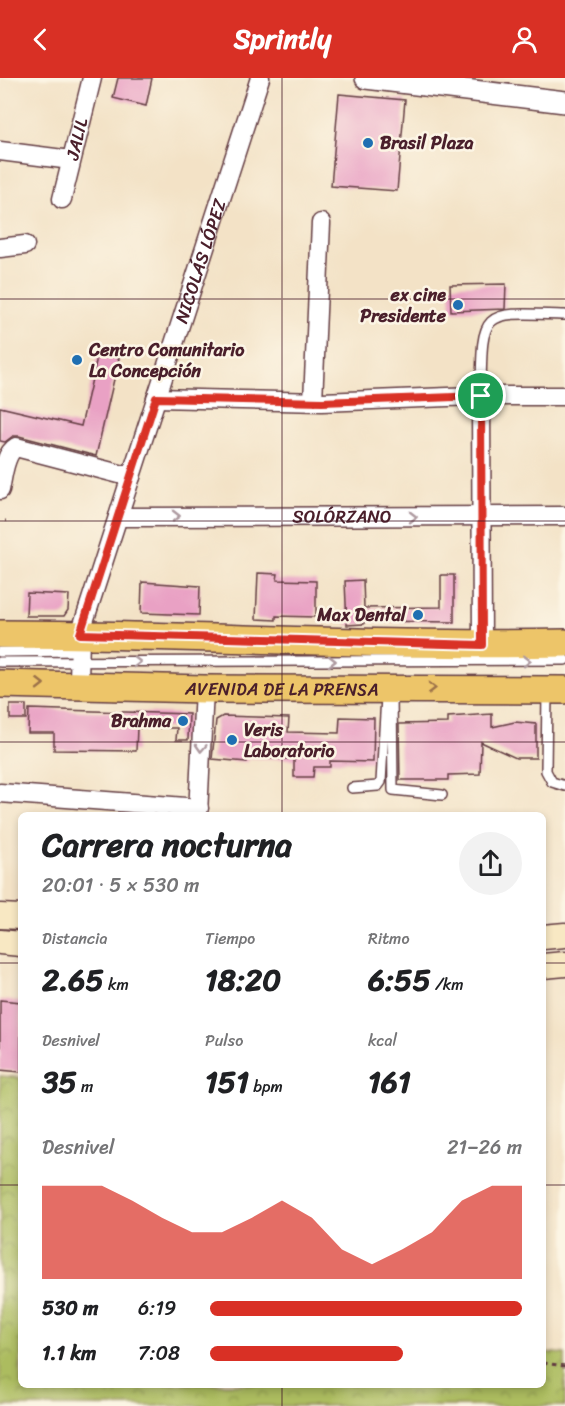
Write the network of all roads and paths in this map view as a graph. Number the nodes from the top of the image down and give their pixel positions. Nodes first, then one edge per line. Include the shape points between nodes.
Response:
1 (92, 78) edge
2 (260, 78) edge
3 (366, 78) edge
4 (565, 102) edge
5 (0, 151) edge
6 (71, 160) junction
7 (62, 199) dead end
8 (321, 223) dead end
9 (25, 245) dead end
10 (0, 248) edge
11 (565, 315) edge
12 (481, 396) junction
13 (565, 396) edge
14 (156, 398) junction
15 (313, 401) junction
16 (131, 477) junction
17 (0, 490) edge
18 (565, 516) edge
19 (482, 517) junction
20 (118, 518) junction
21 (0, 634) edge
22 (565, 643) edge
23 (482, 645) junction
24 (0, 652) edge
25 (79, 658) junction
26 (565, 660) edge
27 (0, 662) edge
28 (0, 684) edge
29 (389, 688) junction
30 (204, 689) junction
31 (556, 690) edge
32 (565, 786) edge
33 (352, 788) dead end
34 (0, 793) edge
35 (442, 795) dead end
36 (198, 811) edge
37 (0, 916) edge
38 (18, 917) edge
39 (565, 935) edge
40 (546, 937) edge
41 (0, 942) edge
42 (18, 944) edge
43 (565, 964) edge
44 (546, 966) edge
45 (546, 1363) edge
46 (565, 1366) edge

1 - 6 street, JALIL
2 - 14 street, NICOLÁS LÓPEZ
3 - 4 street
5 - 6 street
6 - 7 street, JALIL
8 - 15 street
9 - 10 street
11 - 12 lane via 497,315 490,320 481,349
12 - 13 street
12 - 15 street
12 - 19 street
14 - 15 street
14 - 16 street, NICOLÁS LÓPEZ
16 - 17 street via 13,448
16 - 20 street, NICOLÁS LÓPEZ
18 - 19 street, SOLÓRZANO
20 -> 19 street, SOLÓRZANO
19 - 23 street
20 - 25 street, NICOLÁS LÓPEZ
21 - 25 main road, AVENIDA DE LA PRENSA
22 - 23 main road, AVENIDA DE LA PRENSA
23 - 25 main road, AVENIDA DE LA PRENSA
24 - 25 lane
25 -> 26 lane
25 - 27 lane
28 -> 25 main road, AVENIDA DE LA PRENSA
25 - 30 main road, AVENIDA DE LA PRENSA
29 - 30 main road, AVENIDA DE LA PRENSA
29 -> 31 main road, AVENIDA DE LA PRENSA
29 - 33 lane via 381,782 378,786
29 - 35 lane via 393,790
30 -> 36 street
31 - 32 lane via 546,771 552,782
34 - 36 street
37 - 38 main road
39 - 40 main road
41 - 42 main road
43 - 44 main road
45 - 46 path

